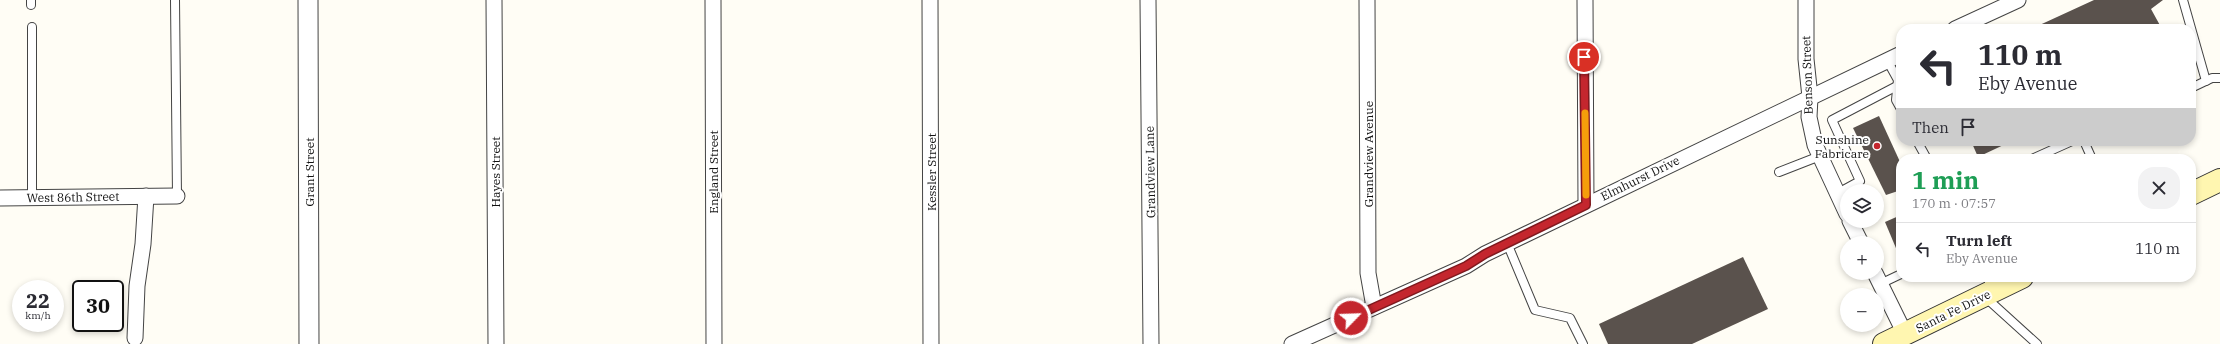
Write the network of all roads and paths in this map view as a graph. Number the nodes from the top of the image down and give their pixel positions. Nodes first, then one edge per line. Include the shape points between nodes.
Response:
1 (175, 0) edge
2 (308, 0) edge
3 (494, 0) edge
4 (713, 0) edge
5 (930, 0) edge
6 (1148, 0) edge
7 (1367, 0) edge
8 (1585, 0) edge
9 (1806, 0) edge
10 (2018, 0) edge
11 (2183, 0) edge
12 (1966, 24) edge
13 (2190, 24) edge
14 (32, 27) dead end
15 (2196, 46) edge
16 (1894, 57) edge
17 (1896, 68) edge
18 (2220, 78) edge
19 (2206, 81) junction
20 (2196, 86) edge
21 (1896, 87) edge
22 (1810, 97) junction
23 (2061, 146) edge
24 (2043, 154) edge
25 (1820, 156) junction
26 (1778, 172) dead end
27 (2220, 180) edge
28 (2196, 192) edge
29 (1838, 194) junction
30 (146, 196) junction
31 (177, 196) joint
32 (0, 198) edge
33 (32, 198) junction
34 (1840, 198) edge
35 (1586, 205) junction
36 (1507, 243) junction
37 (1896, 275) edge
38 (1884, 278) edge
39 (1878, 280) edge
40 (2007, 282) edge
41 (1988, 288) edge
42 (1374, 307) junction
43 (135, 338) dead end
44 (1907, 339) edge
45 (309, 344) edge
46 (496, 344) edge
47 (714, 344) edge
48 (931, 344) edge
49 (1152, 344) edge
50 (1292, 344) edge
51 (1583, 344) edge
52 (1884, 344) edge
53 (2037, 344) edge

1 - 31 lane
2 - 45 street, Grant Street
3 - 46 street, Hayes Street
4 - 47 street, England Street
5 - 48 street, Kessler Street
6 - 49 street, Grandview Lane
7 - 42 street, Grandview Avenue via 1368,273
8 - 35 street
9 - 22 street, Benson Street via 1806,59
10 - 12 street
11 - 13 lane
14 - 33 lane
15 - 19 lane
16 - 17 lane
16 - 22 street, Elmhurst Drive
18 - 19 lane
19 - 20 lane
21 - 29 lane via 1832,120 1860,181
22 - 25 street, Benson Street via 1808,117
22 - 35 street, Elmhurst Drive
23 - 24 lane
25 - 26 lane
25 - 29 street, Benson Street
27 - 28 main road
29 - 34 street, Benson Street
30 - 31 street, West 86th Street
30 - 33 street, West 86th Street
30 - 43 street via 137,286
32 - 33 street, West 86th Street
35 - 36 street, Elmhurst Drive
36 - 42 street, Elmhurst Drive via 1466,266
36 - 51 lane via 1535,310 1570,318
37 - 38 lane
39 - 44 street
40 - 41 main road, Santa Fe Drive
41 - 44 main road, Santa Fe Drive
41 - 53 lane
42 - 50 street, Elmhurst Drive
44 - 52 main road, Santa Fe Drive

